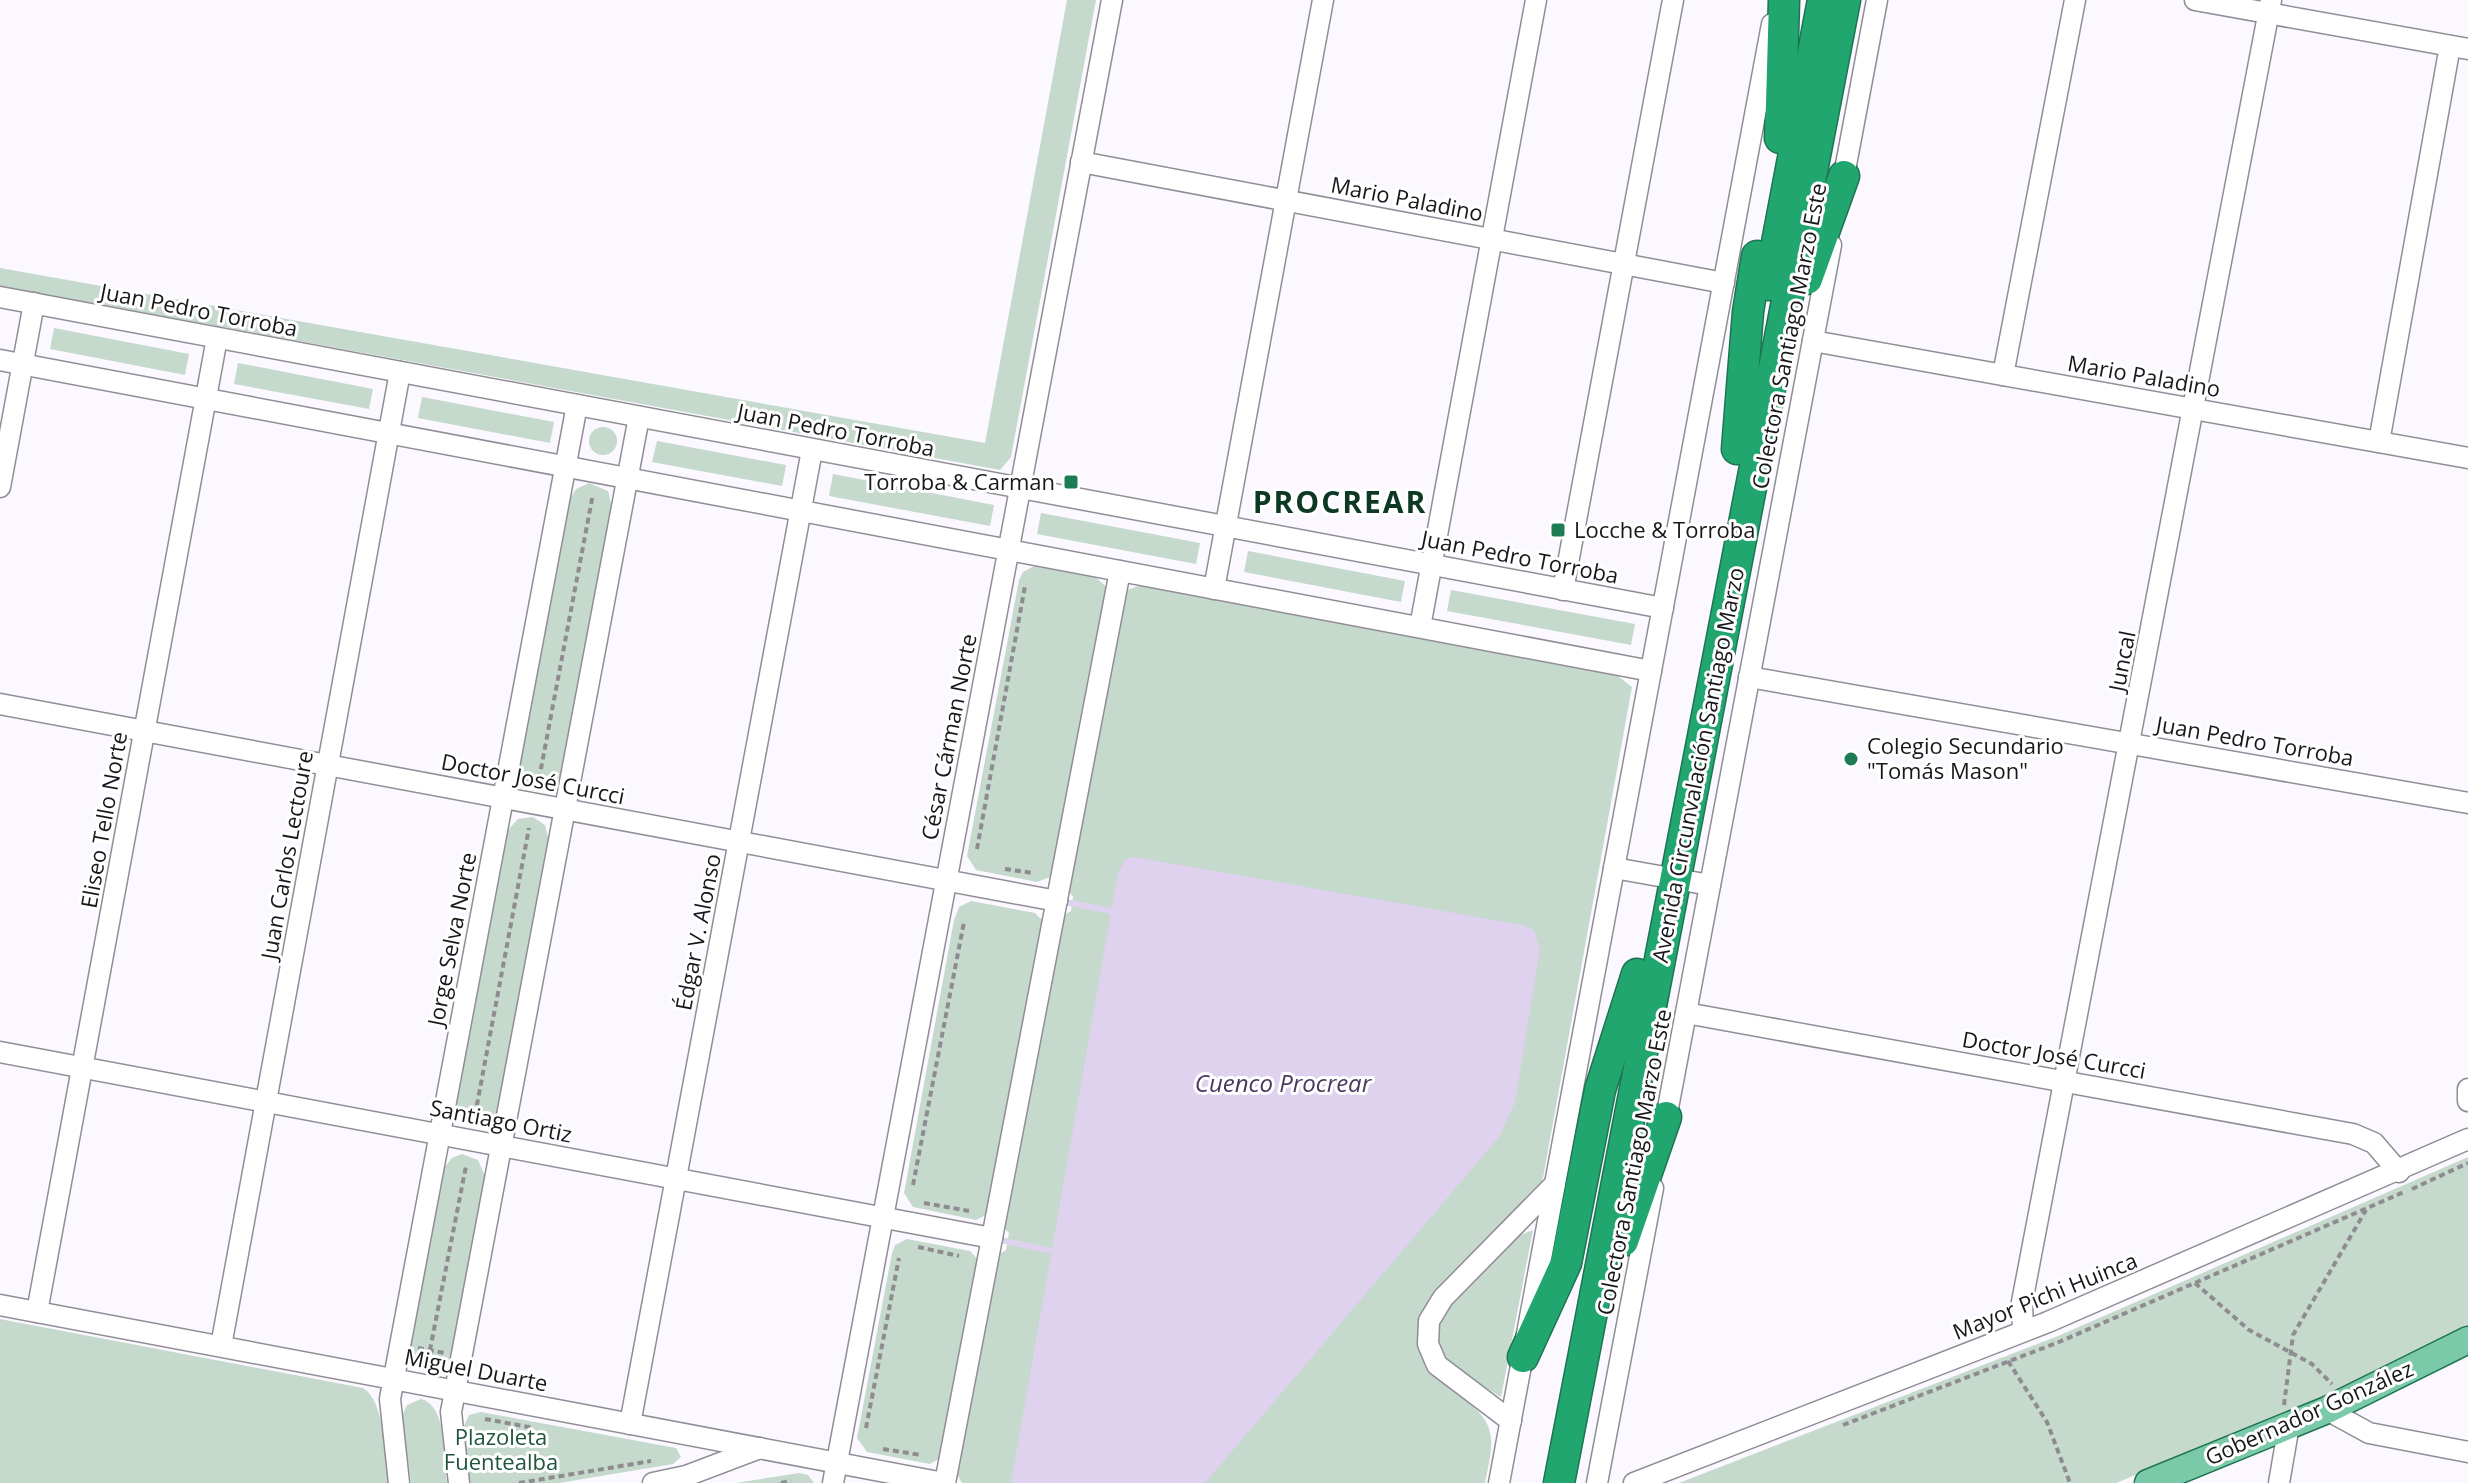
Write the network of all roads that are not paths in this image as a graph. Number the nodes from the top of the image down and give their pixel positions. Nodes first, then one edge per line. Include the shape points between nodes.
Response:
1 (1112, 0) edge
2 (1323, 0) edge
3 (1536, 0) edge
4 (1673, 0) edge
5 (1777, 0) edge
6 (1784, 0) edge
7 (1823, 0) edge
8 (1845, 0) edge
9 (1877, 0) edge
10 (2075, 0) edge
11 (2195, 0) edge
12 (2270, 7) edge
13 (2459, 48) edge
14 (1081, 162) junction
15 (1844, 176) junction
16 (1286, 200) junction
17 (1492, 239) junction
18 (1624, 264) junction
19 (1724, 283) junction
20 (0, 297) edge
21 (34, 303) junction
22 (217, 338) junction
23 (1813, 341) junction
24 (0, 360) edge
25 (23, 365) junction
26 (400, 372) junction
27 (2003, 375) junction
28 (206, 399) junction
29 (577, 405) junction
30 (2195, 409) junction
31 (639, 417) junction
32 (389, 433) junction
33 (2379, 442) junction
34 (1737, 449) junction
35 (812, 450) junction
36 (2468, 458) edge
37 (566, 467) junction
38 (627, 478) junction
39 (0, 487) edge
40 (1020, 489) junction
41 (801, 511) junction
42 (1744, 525) junction
43 (1226, 527) junction
44 (1009, 550) junction
45 (1432, 565) junction
46 (1120, 571) junction
47 (1214, 589) junction
48 (1563, 590) junction
49 (1663, 608) junction
50 (1420, 627) junction
51 (1651, 671) junction
52 (1749, 677) junction
53 (0, 704) edge
54 (145, 731) junction
55 (2130, 743) junction
56 (328, 765) junction
57 (503, 798) junction
58 (2468, 803) edge
59 (565, 809) junction
60 (739, 842) junction
61 (1614, 868) junction
62 (1666, 877) junction
63 (947, 880) junction
64 (1710, 885) junction
65 (1057, 901) junction
66 (1637, 974) junction
67 (1686, 1013) junction
68 (0, 1052) edge
69 (83, 1068) junction
70 (2065, 1082) junction
71 (2468, 1089) edge
72 (2468, 1101) edge
73 (266, 1102) junction
74 (1666, 1117) junction
75 (440, 1134) junction
76 (2468, 1139) edge
77 (501, 1146) junction
78 (2399, 1172) junction
79 (676, 1179) junction
80 (1555, 1184) junction
81 (883, 1217) junction
82 (992, 1238) junction
83 (0, 1305) edge
84 (37, 1312) junction
85 (2023, 1331) junction
86 (2468, 1340) edge
87 (221, 1346) junction
88 (1523, 1357) junction
89 (394, 1379) junction
90 (455, 1391) junction
91 (2333, 1407) junction
92 (1511, 1421) junction
93 (630, 1424) junction
94 (2289, 1425) junction
95 (760, 1448) junction
96 (2468, 1452) edge
97 (835, 1473) edge
98 (399, 1483) edge
99 (459, 1483) edge
100 (653, 1483) edge
101 (944, 1483) edge
102 (1499, 1483) edge
103 (1540, 1483) edge
104 (1561, 1483) edge
105 (1597, 1483) edge
106 (1634, 1483) edge
107 (2148, 1483) edge
108 (2279, 1483) edge

1 - 14 street, César Cárman Norte
2 - 16 street
3 - 17 street
4 - 18 street
5 - 19 street
6 - 34 highway via 1782,127 1749,302
7 - 34 highway, Avenida Circunvalación Santiago Marzo
8 - 42 highway, Avenida Circunvalación Santiago Marzo
9 - 15 street, Colectora Santiago Marzo Este
10 - 27 street
11 - 12 street
12 - 13 street
12 - 30 street, Juncal
13 - 33 street
14 - 16 street, Mario Paladino
14 - 40 street, César Cárman Norte
15 - 23 street, Colectora Santiago Marzo Este
15 - 42 highway via 1809,270 1778,430
16 - 17 street, Mario Paladino
16 - 43 street
17 - 18 street, Mario Paladino
17 - 45 street
18 - 19 street, Mario Paladino
18 - 48 street
19 - 49 street
20 - 21 street, Juan Pedro Torroba
21 - 22 street, Juan Pedro Torroba
21 - 25 street
22 - 26 street, Juan Pedro Torroba
22 - 28 street, Eliseo Tello Norte
23 - 27 street, Mario Paladino
23 - 52 street, Colectora Santiago Marzo Este
24 - 25 street
25 - 28 street
25 - 39 street
26 - 29 street, Juan Pedro Torroba
26 - 32 street, Juan Carlos Lectoure
27 - 30 street, Mario Paladino
28 - 32 street
28 - 54 street, Eliseo Tello Norte
29 - 31 street, Juan Pedro Torroba
29 - 37 street, Jorge Selva Norte
30 - 33 street, Mario Paladino
30 - 55 street, Juncal
31 - 35 street, Juan Pedro Torroba
31 - 38 street
32 - 37 street
32 - 56 street, Juan Carlos Lectoure
33 - 36 street, Mario Paladino
34 - 62 highway, Avenida Circunvalación Santiago Marzo
35 - 40 street, Juan Pedro Torroba
35 - 41 street, Édgar V. Alonso
37 - 38 street
37 - 57 street, Jorge Selva Norte
38 - 41 street
38 - 59 street
40 - 43 street, Juan Pedro Torroba
40 - 44 street, César Cárman Norte
41 - 44 street
41 - 60 street, Édgar V. Alonso
42 - 62 highway, Avenida Circunvalación Santiago Marzo
43 - 45 street, Juan Pedro Torroba
43 - 47 street
44 - 46 street
44 - 63 street, César Cárman Norte
45 - 48 street, Juan Pedro Torroba
45 - 50 street
46 - 47 street
46 - 65 street
47 - 50 street
48 - 49 street, Juan Pedro Torroba
49 - 51 street
50 - 51 street
51 - 61 street
52 - 55 street, Juan Pedro Torroba
52 - 64 street, Colectora Santiago Marzo Este
53 - 54 street, Doctor José Curcci
54 - 56 street, Doctor José Curcci
54 - 69 street, Eliseo Tello Norte
55 - 58 street, Juan Pedro Torroba
55 - 70 street, Juncal
56 - 57 street, Doctor José Curcci
56 - 73 street, Juan Carlos Lectoure
57 - 59 street, Doctor José Curcci
57 - 75 street, Jorge Selva Norte
59 - 60 street, Doctor José Curcci
59 - 77 street
60 - 63 street, Doctor José Curcci
60 - 79 street, Édgar V. Alonso
61 - 62 street
61 - 80 street
62 - 64 street
62 - 66 highway, Avenida Circunvalación Santiago Marzo
62 - 104 highway, Avenida Circunvalación Santiago Marzo
63 - 65 street, Doctor José Curcci
63 - 81 street, César Cárman Norte
64 - 67 street, Colectora Santiago Marzo Este
65 - 82 street
66 - 88 highway via 1600,1090 1566,1263
66 - 103 highway, Avenida Circunvalación Santiago Marzo
67 - 70 street, Doctor José Curcci
67 - 74 street, Colectora Santiago Marzo Este
68 - 69 street, Santiago Ortiz
69 - 73 street, Santiago Ortiz
69 - 84 street, Eliseo Tello Norte
70 - 78 street, Doctor José Curcci via 2353,1134 2374,1143
70 - 85 street, Juncal via 2022,1302
71 - 72 street
73 - 75 street, Santiago Ortiz
73 - 87 street, Juan Carlos Lectoure
74 - 104 highway via 1624,1233 1595,1401
74 - 105 street, Colectora Santiago Marzo Este
75 - 77 street, Santiago Ortiz
75 - 89 street, Jorge Selva Norte
76 - 78 street, Mayor Pichi Huinca
77 - 79 street, Santiago Ortiz
77 - 90 street
78 - 85 street, Mayor Pichi Huinca
79 - 81 street, Santiago Ortiz
79 - 93 street, Édgar V. Alonso
80 - 88 street
80 - 92 street via 1443,1298 1427,1329 1437,1365
81 - 82 street, Santiago Ortiz
81 - 97 street, César Cárman Norte
82 - 101 street
83 - 84 street, Miguel Duarte
84 - 87 street, Miguel Duarte
85 - 106 street, Mayor Pichi Huinca
86 - 91 main road, Gobernador González
87 - 89 street, Miguel Duarte
88 - 92 street
89 - 90 street, Miguel Duarte
89 - 98 street, Jorge Selva Norte via 390,1414
90 - 93 street, Miguel Duarte
90 - 99 street via 451,1424
91 - 94 main road, Gobernador González
91 - 96 street via 2369,1433
92 - 102 street
93 - 95 street, Miguel Duarte
94 - 107 main road, Gobernador González
94 - 108 street
95 - 97 street, Miguel Duarte
95 - 100 street
97 - 101 street, Miguel Duarte

